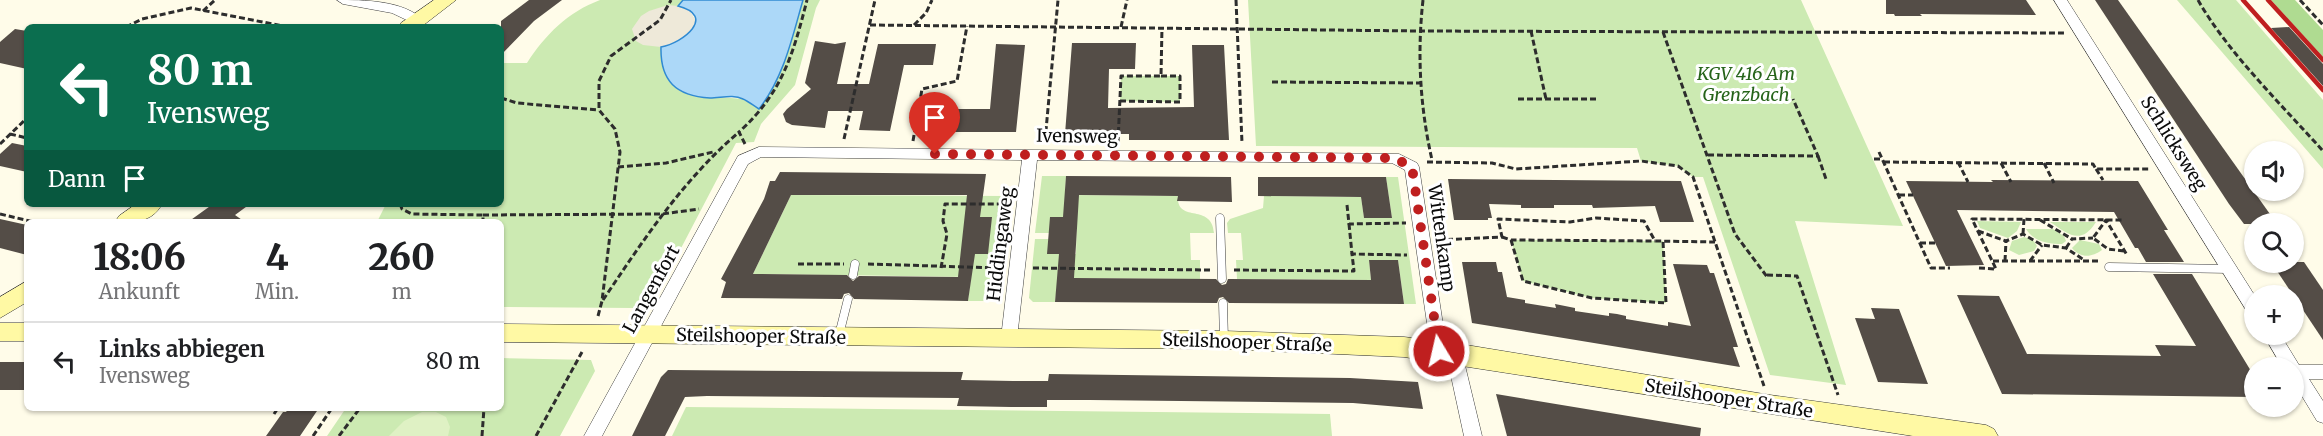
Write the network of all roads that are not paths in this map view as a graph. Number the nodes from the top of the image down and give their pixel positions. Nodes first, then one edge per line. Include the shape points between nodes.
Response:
1 (344, 0) edge
2 (447, 0) edge
3 (2061, 0) edge
4 (413, 24) edge
5 (1037, 155) junction
6 (747, 158) joint
7 (1412, 167) joint
8 (148, 207) edge
9 (1220, 218) dead end
10 (130, 219) edge
11 (855, 264) road end
12 (2108, 264) road end
13 (2230, 269) junction
14 (853, 276) dead end
15 (1222, 279) dead end
16 (24, 292) edge
17 (2244, 292) edge
18 (848, 299) dead end
19 (1222, 303) dead end
20 (0, 309) edge
21 (0, 332) edge
22 (24, 332) edge
23 (504, 333) edge
24 (647, 335) junction
25 (839, 337) junction
26 (1009, 338) junction
27 (1224, 340) junction
28 (1447, 352) junction
29 (2304, 371) edge
30 (2323, 372) edge
31 (2304, 386) edge
32 (2323, 416) edge
33 (593, 436) edge
34 (1473, 436) edge
35 (1986, 436) edge

1 - 4 street via 395,9
2 - 4 street
3 - 13 street, Schlicksweg via 2076,38
5 - 6 street, Ivensweg via 759,152
5 - 7 street, Ivensweg via 1394,158
5 - 26 street, Hiddingaweg via 1024,204
6 - 24 street, Langenfort
7 - 28 street, Wittenkamp via 1419,222
8 - 10 street
9 - 15 lane
11 - 14 lane
12 - 13 lane
13 - 17 street, Schlicksweg
16 - 20 street
18 - 25 lane
19 - 27 lane
21 - 22 street
23 - 24 street, Steilshooper Straße
24 - 25 street, Steilshooper Straße
24 - 33 street, Langenfort
25 - 26 street, Steilshooper Straße
26 - 27 street, Steilshooper Straße
27 - 28 street, Steilshooper Straße
28 - 34 street, Wittenkamp
28 - 35 street, Steilshooper Straße
29 - 30 street
31 - 32 street

